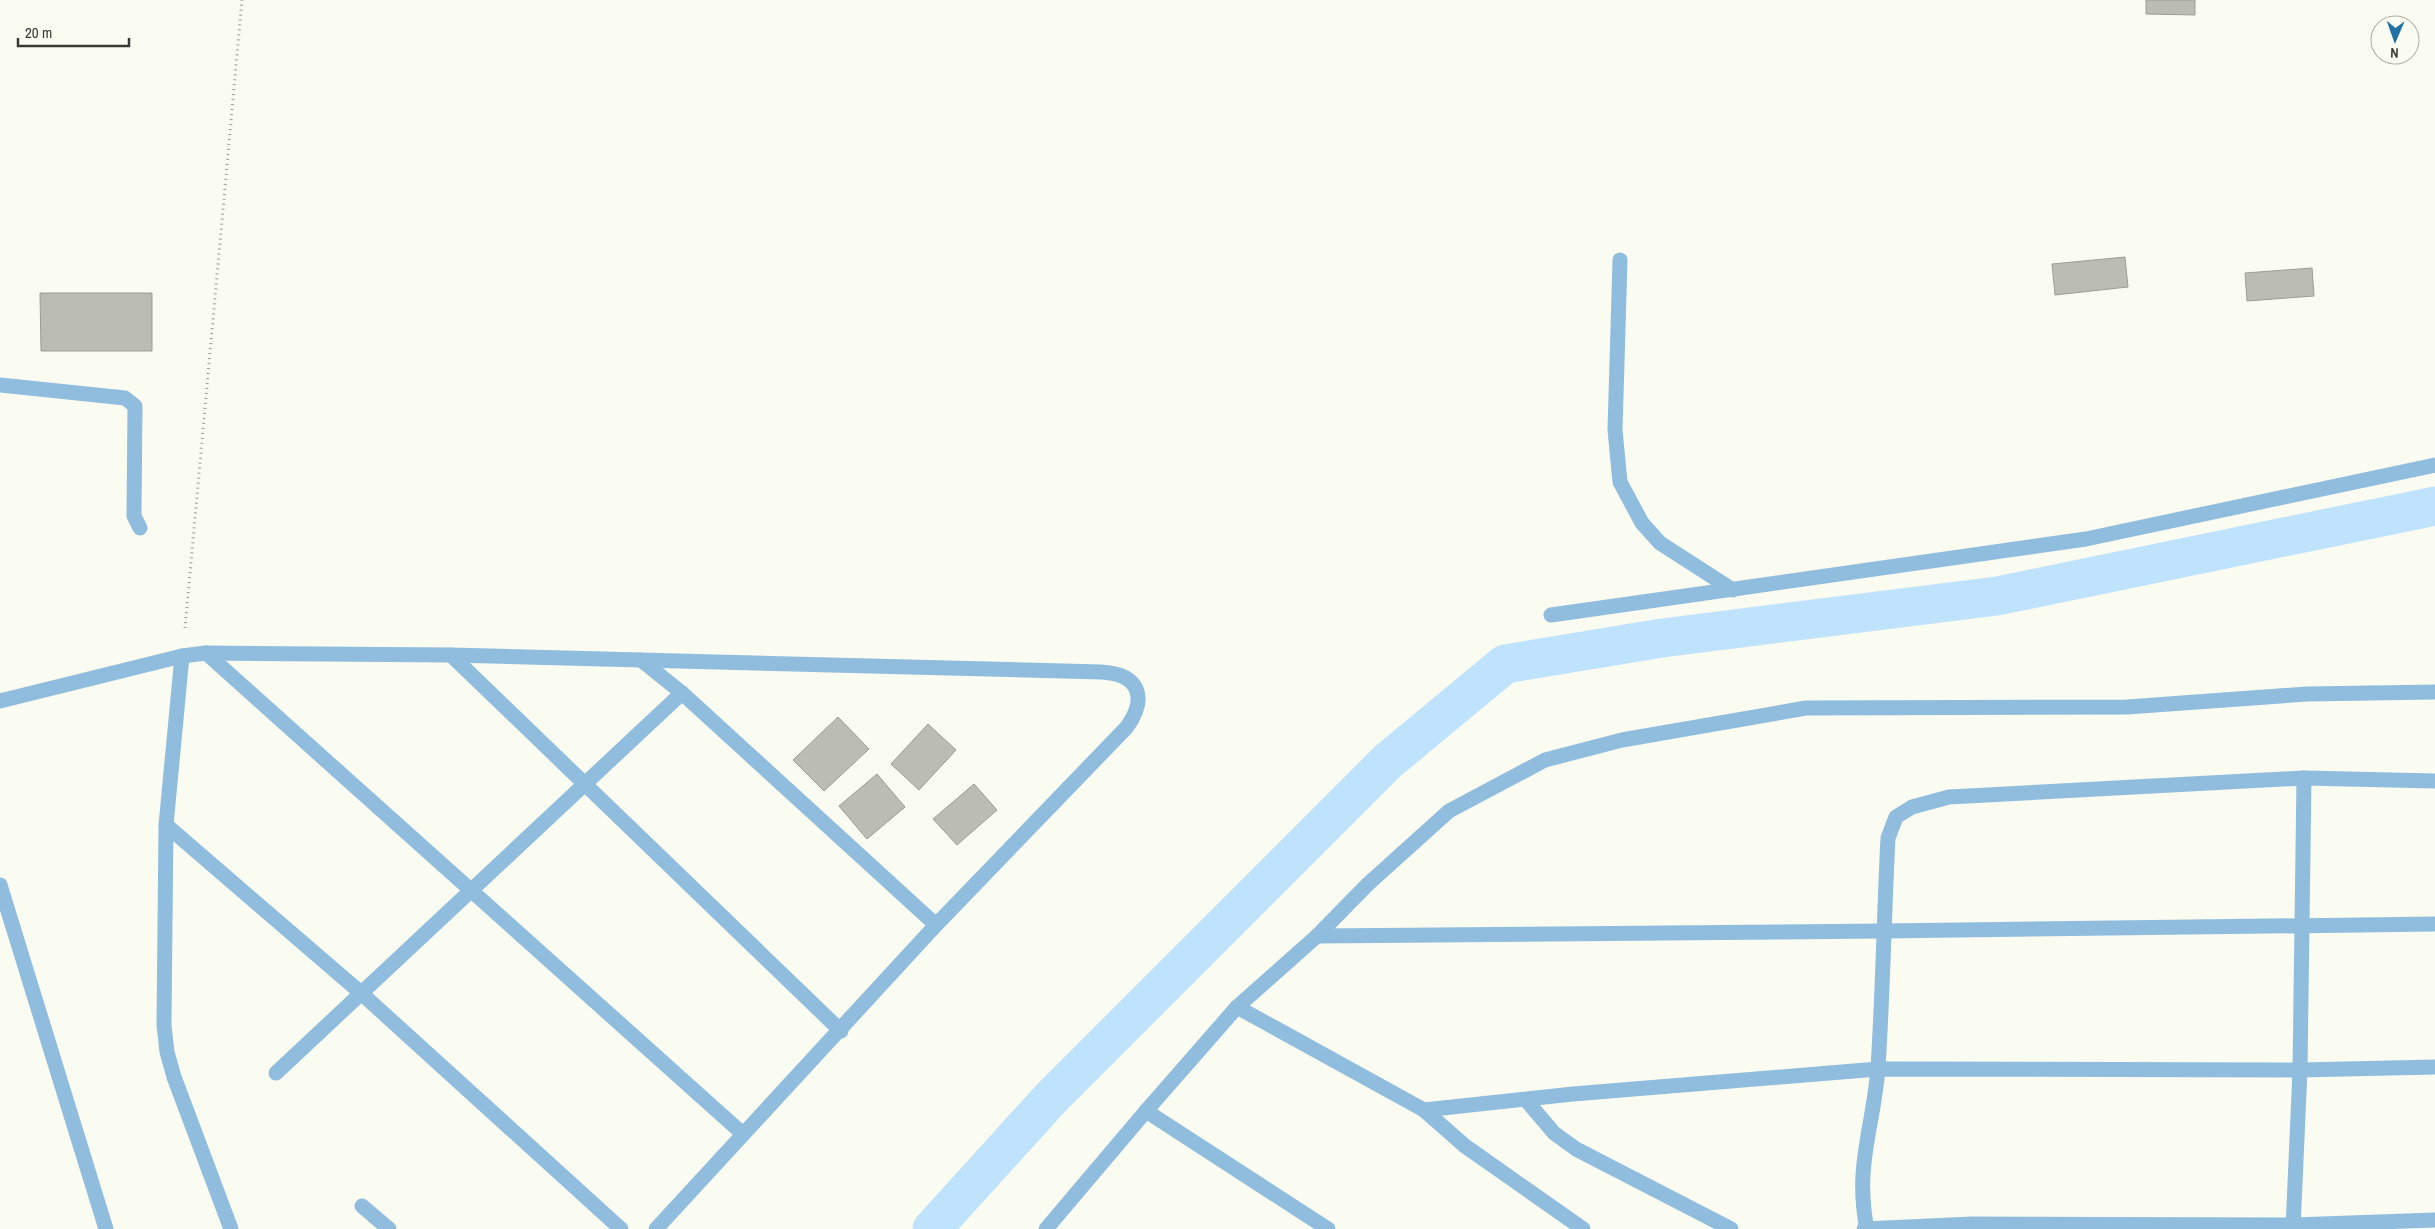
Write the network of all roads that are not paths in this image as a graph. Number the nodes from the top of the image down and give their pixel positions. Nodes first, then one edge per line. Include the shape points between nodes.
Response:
1 (1620, 260) dead end
2 (0, 384) edge
3 (2435, 465) edge
4 (140, 528) dead end
5 (1733, 590) junction
6 (1550, 615) dead end
7 (206, 653) junction
8 (451, 655) junction
9 (182, 656) junction
10 (641, 660) junction
11 (2435, 692) edge
12 (682, 693) junction
13 (0, 700) edge
14 (2304, 778) junction
15 (2435, 782) edge
16 (584, 785) junction
17 (166, 825) junction
18 (0, 885) edge
19 (470, 891) junction
20 (2302, 924) junction
21 (2435, 924) edge
22 (936, 926) junction
23 (1883, 931) junction
24 (1317, 936) junction
25 (361, 993) junction
26 (1237, 1008) junction
27 (841, 1031) junction
28 (2435, 1067) edge
29 (1878, 1069) junction
30 (2300, 1070) junction
31 (276, 1072) dead end
32 (1526, 1100) junction
33 (1424, 1110) junction
34 (1146, 1111) junction
35 (743, 1134) junction
36 (362, 1206) dead end
37 (2435, 1220) edge
38 (2293, 1227) edge
39 (106, 1229) edge
40 (231, 1229) edge
41 (389, 1229) edge
42 (620, 1229) edge
43 (656, 1229) edge
44 (1046, 1229) edge
45 (1328, 1229) edge
46 (1583, 1229) edge
47 (1731, 1229) edge
48 (1866, 1229) edge

1 - 5 street via 1615,430 1620,482 1642,523 1660,543
2 - 4 street via 125,398 135,406 134,516
3 - 5 street via 2086,539
5 - 6 street
7 - 8 street
7 - 9 street
7 - 19 street
8 - 10 street
8 - 16 street
9 - 13 street
9 - 17 street
10 - 12 street
10 - 22 street via 1118,673 1132,683 1139,696 1138,712 1127,727
11 - 24 street via 2307,694 2127,707 1806,708 1622,740 1545,760 1449,812 1368,884
12 - 16 street
12 - 22 street
14 - 15 street
14 - 20 street
14 - 23 street via 1949,798 1912,807 1896,817 1888,838
16 - 19 street
16 - 27 street
17 - 25 street
17 - 40 street via 164,1026 167,1052
18 - 39 street
19 - 25 street
19 - 35 street
20 - 21 street
20 - 23 street
20 - 30 street
22 - 27 street
23 - 24 street
23 - 29 street
24 - 26 street
25 - 31 street
25 - 42 street
26 - 33 street
26 - 34 street
27 - 35 street
28 - 30 street
29 - 30 street
29 - 32 street
29 - 48 street via 1863,1158
30 - 38 street
32 - 33 street
32 - 47 street via 1554,1133 1576,1149
33 - 46 street via 1465,1146
34 - 44 street
34 - 45 street
35 - 43 street
36 - 41 street
37 - 38 street
38 - 48 street via 1972,1224

